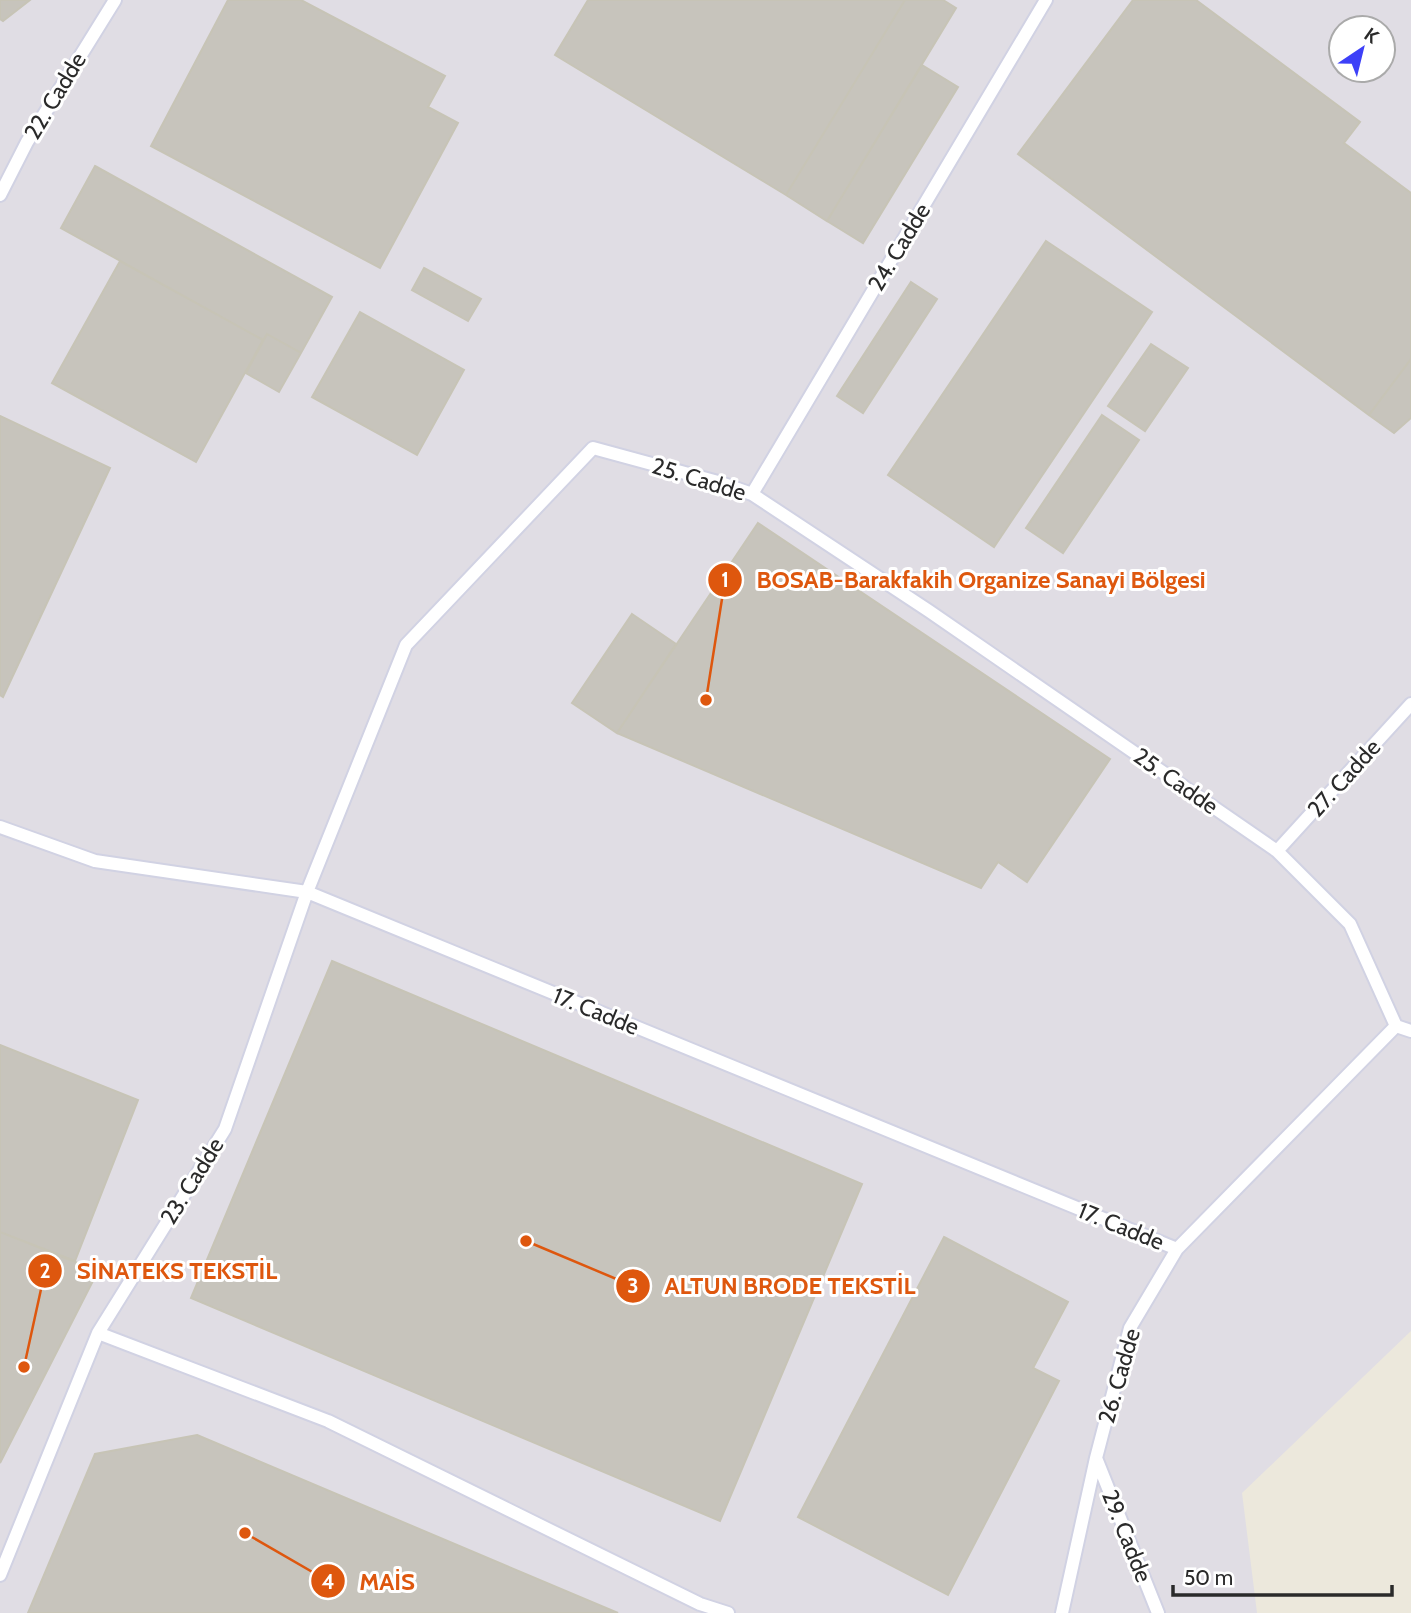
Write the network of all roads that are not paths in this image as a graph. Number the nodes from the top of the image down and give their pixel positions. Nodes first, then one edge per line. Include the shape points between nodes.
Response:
1 (115, 0) edge
2 (1046, 0) edge
3 (0, 195) edge
4 (752, 494) junction
5 (1411, 704) edge
6 (0, 827) edge
7 (1277, 851) junction
8 (307, 892) junction
9 (1396, 1027) junction
10 (1411, 1031) edge
11 (1177, 1249) junction
12 (98, 1333) junction
13 (1096, 1458) junction
14 (0, 1575) edge
15 (729, 1613) edge
16 (1062, 1613) edge
17 (1158, 1613) edge

1 - 3 lane, 22. Cadde via 27,142
2 - 4 lane, 24. Cadde
4 - 7 lane, 25. Cadde
4 - 8 lane, 25. Cadde via 593,448 406,645
5 - 7 lane, 27. Cadde
6 - 8 lane, 17. Cadde via 95,861
7 - 9 lane, 25. Cadde via 1350,924
8 - 11 lane, 17. Cadde
8 - 12 lane, 23. Cadde via 225,1129
9 - 10 lane
9 - 11 lane, 26. Cadde
11 - 13 lane, 26. Cadde via 1130,1328
12 - 14 lane, 23. Cadde
12 - 15 lane via 328,1421 700,1604
13 - 16 lane, 26. Cadde
13 - 17 lane, 29. Cadde

